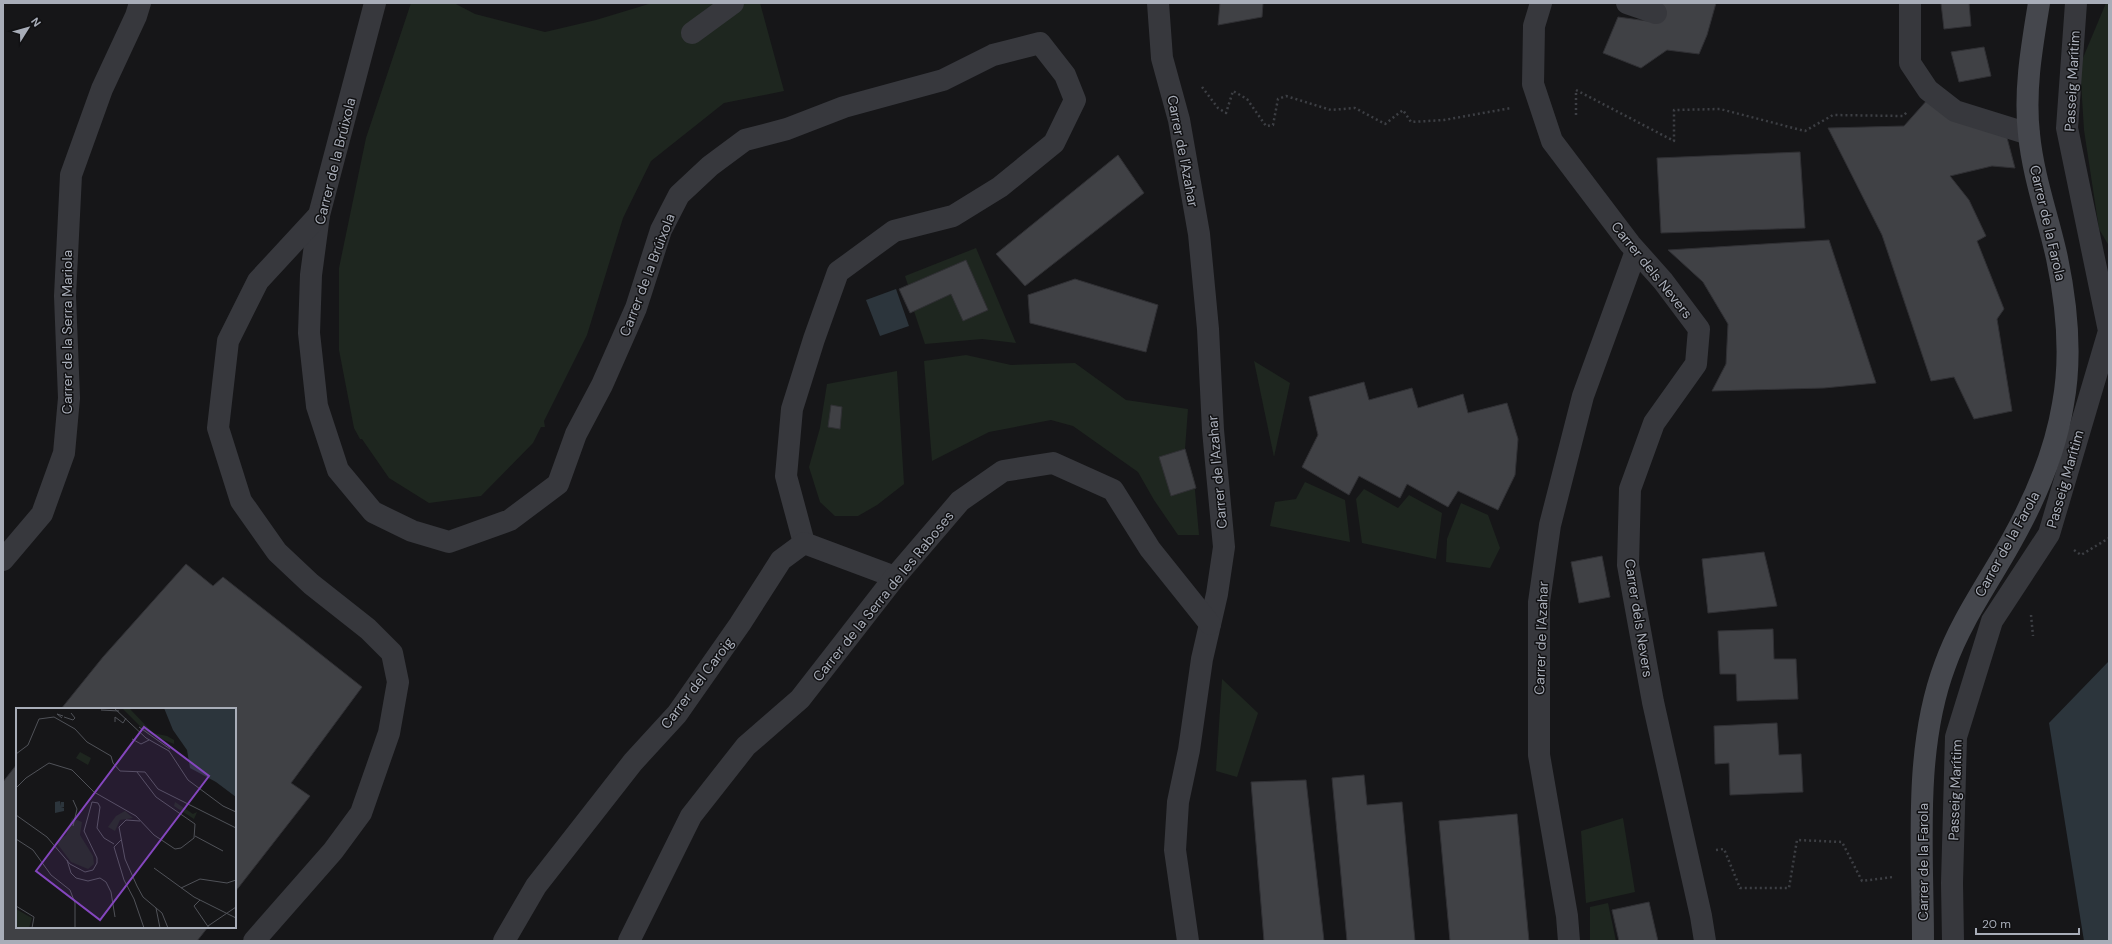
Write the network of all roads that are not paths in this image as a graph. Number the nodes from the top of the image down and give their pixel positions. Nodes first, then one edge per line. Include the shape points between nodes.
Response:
1 (140, 3) edge
2 (375, 3) edge
3 (733, 3) edge
4 (1158, 3) edge
5 (1541, 3) edge
6 (1627, 3) edge
7 (1910, 3) edge
8 (2039, 3) edge
9 (2076, 3) edge
10 (1656, 13) dead end
11 (692, 33) dead end
12 (2029, 134) junction
13 (319, 215) junction
14 (1636, 251) junction
15 (804, 543) junction
16 (3, 560) edge
17 (895, 577) junction
18 (1210, 624) junction
19 (254, 941) edge
20 (504, 941) edge
21 (628, 941) edge
22 (1188, 941) edge
23 (1568, 941) edge
24 (1705, 941) edge
25 (1923, 941) edge
26 (1953, 941) edge

1 - 16 street, Carrer de la Serra Mariola via 102,89 71,175 65,296 70,398 64,453 42,514
2 - 13 street, Carrer de la Brúixola
3 - 11 street
4 - 18 street, Carrer de l'Azahar via 1162,58 1179,120 1199,234 1208,329 1213,430 1224,547
5 - 14 street, Carrer dels Nevers via 1534,26 1532,84 1552,141
6 - 10 street
7 - 12 street via 1910,63 1928,90 1955,111
8 - 12 street, Carrer de la Farola via 2031,52
9 - 26 street, Passeig Marítim via 2067,128 2109,331 2049,534 1992,621 1956,737
12 - 25 street, Carrer de la Farola via 2066,306 2068,356 2064,402 2053,451 2035,497 1957,634 1933,703 1926,743 1923,787
13 - 15 street, Carrer de la Brúixola via 311,275 309,333 317,406 338,470 374,512 412,532 450,542 510,520 558,484 576,434 602,385 636,308 661,230 679,195 710,166 744,140 787,129 844,107 943,80 993,54 1040,43 1065,75 1075,100 1054,143 1000,187 953,216 894,231 838,272 792,409 786,476
13 - 19 street via 258,281 228,342 218,428 242,501 277,552 311,584 368,629 392,653 398,682 389,733 361,813 333,851
14 - 23 street, Carrer de l'Azahar via 1583,396 1550,525 1539,602 1539,755 1567,916
14 - 24 street, Carrer dels Nevers via 1663,281 1699,329 1696,364 1654,423 1630,489 1628,566 1653,702
15 - 17 street
15 - 20 street, Carrer del Caroig via 781,560 677,714 633,762 536,886
17 - 18 street, Carrer de la Serra de les Raboses via 960,501 1003,471 1054,463 1113,490 1150,549
17 - 21 street, Carrer de la Serra de les Raboses via 800,699 746,746 691,816
18 - 22 street, Carrer de l'Azahar via 1178,802 1175,850

